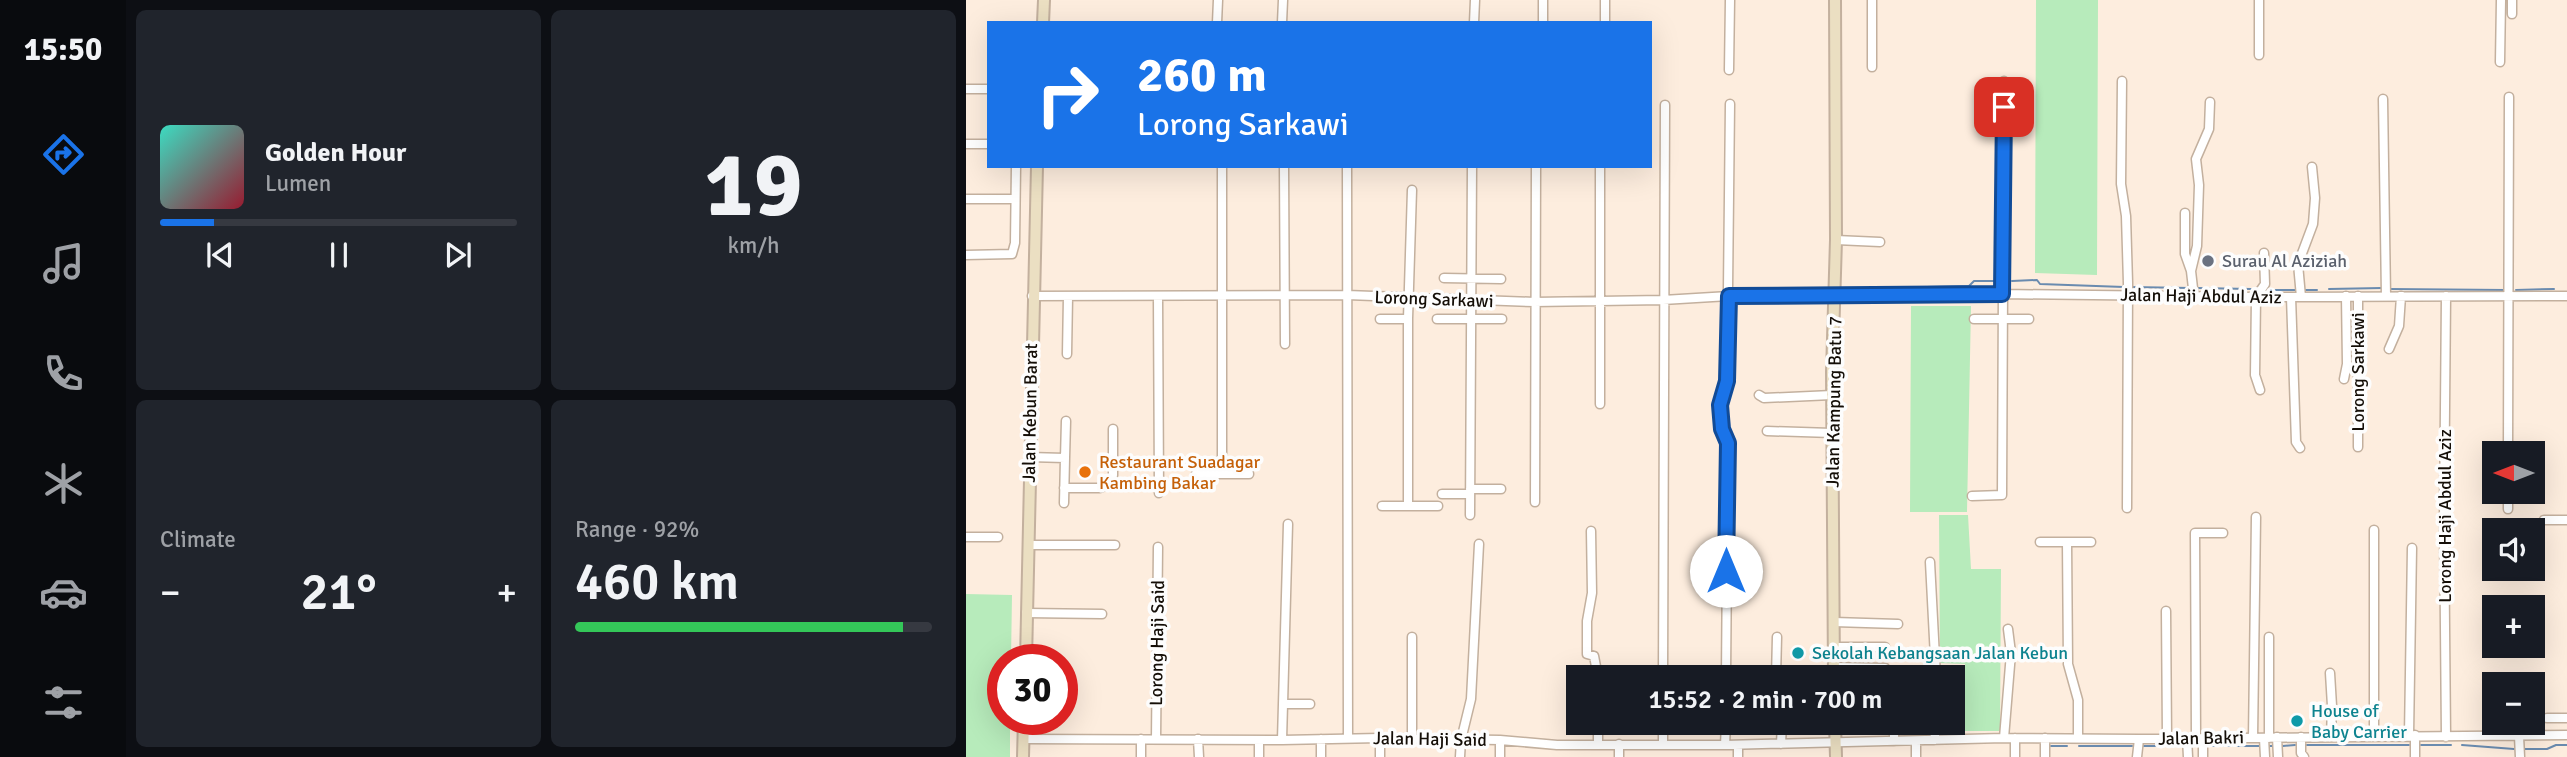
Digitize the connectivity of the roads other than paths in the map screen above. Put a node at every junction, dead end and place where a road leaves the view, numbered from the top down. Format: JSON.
{"nodes":[{"id":1,"x":1044,"y":0,"type":"edge"},
{"id":2,"x":1217,"y":0,"type":"edge"},
{"id":3,"x":1283,"y":0,"type":"edge"},
{"id":4,"x":1475,"y":0,"type":"edge"},
{"id":5,"x":1543,"y":0,"type":"edge"},
{"id":6,"x":1605,"y":0,"type":"edge"},
{"id":7,"x":1730,"y":0,"type":"edge"},
{"id":8,"x":1835,"y":0,"type":"edge"},
{"id":9,"x":1872,"y":0,"type":"edge"},
{"id":10,"x":2259,"y":0,"type":"edge"},
{"id":11,"x":2501,"y":0,"type":"edge"},
{"id":12,"x":2512,"y":0,"type":"edge"},
{"id":13,"x":2512,"y":14,"type":"dead end"},
{"id":14,"x":1043,"y":21,"type":"edge"},
{"id":15,"x":1217,"y":21,"type":"edge"},
{"id":16,"x":1282,"y":21,"type":"edge"},
{"id":17,"x":1474,"y":21,"type":"edge"},
{"id":18,"x":1543,"y":21,"type":"edge"},
{"id":19,"x":1605,"y":21,"type":"edge"},
{"id":20,"x":2259,"y":54,"type":"dead end"},
{"id":21,"x":2500,"y":62,"type":"dead end"},
{"id":22,"x":1872,"y":67,"type":"dead end"},
{"id":23,"x":1729,"y":70,"type":"dead end"},
{"id":24,"x":2004,"y":80,"type":"dead end"},
{"id":25,"x":2122,"y":81,"type":"dead end"},
{"id":26,"x":966,"y":89,"type":"edge"},
{"id":27,"x":987,"y":89,"type":"edge"},
{"id":28,"x":2509,"y":97,"type":"dead end"},
{"id":29,"x":2383,"y":99,"type":"dead end"},
{"id":30,"x":2210,"y":102,"type":"dead end"},
{"id":31,"x":1665,"y":104,"type":"dead end"},
{"id":32,"x":1730,"y":104,"type":"dead end"},
{"id":33,"x":966,"y":144,"type":"edge"},
{"id":34,"x":987,"y":144,"type":"edge"},
{"id":35,"x":2312,"y":167,"type":"dead end"},
{"id":36,"x":1016,"y":168,"type":"edge"},
{"id":37,"x":1037,"y":168,"type":"edge"},
{"id":38,"x":1222,"y":168,"type":"edge"},
{"id":39,"x":1284,"y":168,"type":"edge"},
{"id":40,"x":1347,"y":168,"type":"edge"},
{"id":41,"x":1472,"y":168,"type":"edge"},
{"id":42,"x":1536,"y":168,"type":"edge"},
{"id":43,"x":1600,"y":168,"type":"edge"},
{"id":44,"x":1412,"y":190,"type":"dead end"},
{"id":45,"x":966,"y":199,"type":"edge"},
{"id":46,"x":1015,"y":199,"type":"junction"},
{"id":47,"x":2185,"y":213,"type":"dead end"},
{"id":48,"x":1836,"y":240,"type":"junction"},
{"id":49,"x":1880,"y":242,"type":"dead end"},
{"id":50,"x":2264,"y":253,"type":"dead end"},
{"id":51,"x":966,"y":255,"type":"edge"},
{"id":52,"x":2191,"y":271,"type":"junction"},
{"id":53,"x":1444,"y":278,"type":"dead end"},
{"id":54,"x":1471,"y":279,"type":"junction"},
{"id":55,"x":1501,"y":279,"type":"dead end"},
{"id":56,"x":2127,"y":290,"type":"junction"},
{"id":57,"x":2301,"y":292,"type":"junction"},
{"id":58,"x":2002,"y":294,"type":"junction"},
{"id":59,"x":1285,"y":295,"type":"junction"},
{"id":60,"x":1347,"y":295,"type":"junction"},
{"id":61,"x":2194,"y":295,"type":"junction"},
{"id":62,"x":2386,"y":295,"type":"junction"},
{"id":63,"x":1032,"y":296,"type":"junction"},
{"id":64,"x":1222,"y":296,"type":"junction"},
{"id":65,"x":1729,"y":296,"type":"junction"},
{"id":66,"x":1835,"y":296,"type":"junction"},
{"id":67,"x":2346,"y":296,"type":"junction"},
{"id":68,"x":2358,"y":296,"type":"junction"},
{"id":69,"x":2401,"y":296,"type":"junction"},
{"id":70,"x":2446,"y":296,"type":"junction"},
{"id":71,"x":2510,"y":296,"type":"junction"},
{"id":72,"x":2567,"y":296,"type":"edge"},
{"id":73,"x":1068,"y":297,"type":"junction"},
{"id":74,"x":1158,"y":297,"type":"junction"},
{"id":75,"x":2256,"y":297,"type":"junction"},
{"id":76,"x":2291,"y":297,"type":"junction"},
{"id":77,"x":1409,"y":299,"type":"junction"},
{"id":78,"x":1472,"y":300,"type":"junction"},
{"id":79,"x":1663,"y":300,"type":"junction"},
{"id":80,"x":1598,"y":301,"type":"junction"},
{"id":81,"x":1534,"y":302,"type":"junction"},
{"id":82,"x":1380,"y":318,"type":"dead end"},
{"id":83,"x":1408,"y":319,"type":"junction"},
{"id":84,"x":1437,"y":319,"type":"dead end"},
{"id":85,"x":1502,"y":319,"type":"dead end"},
{"id":86,"x":1975,"y":319,"type":"dead end"},
{"id":87,"x":2002,"y":319,"type":"junction"},
{"id":88,"x":2029,"y":319,"type":"dead end"},
{"id":89,"x":1471,"y":320,"type":"junction"},
{"id":90,"x":1285,"y":344,"type":"dead end"},
{"id":91,"x":2389,"y":349,"type":"dead end"},
{"id":92,"x":1067,"y":354,"type":"dead end"},
{"id":93,"x":2344,"y":379,"type":"dead end"},
{"id":94,"x":2260,"y":390,"type":"dead end"},
{"id":95,"x":1759,"y":395,"type":"dead end"},
{"id":96,"x":1832,"y":395,"type":"junction"},
{"id":97,"x":1600,"y":404,"type":"dead end"},
{"id":98,"x":1066,"y":421,"type":"dead end"},
{"id":99,"x":1113,"y":429,"type":"dead end"},
{"id":100,"x":1767,"y":431,"type":"dead end"},
{"id":101,"x":1832,"y":433,"type":"junction"},
{"id":102,"x":2508,"y":441,"type":"edge"},
{"id":103,"x":2358,"y":447,"type":"dead end"},
{"id":104,"x":2300,"y":448,"type":"dead end"},
{"id":105,"x":1029,"y":457,"type":"junction"},
{"id":106,"x":1065,"y":458,"type":"junction"},
{"id":107,"x":1196,"y":474,"type":"dead end"},
{"id":108,"x":1222,"y":474,"type":"junction"},
{"id":109,"x":1249,"y":474,"type":"dead end"},
{"id":110,"x":1065,"y":488,"type":"junction"},
{"id":111,"x":1501,"y":489,"type":"dead end"},
{"id":112,"x":1470,"y":491,"type":"junction"},
{"id":113,"x":1159,"y":493,"type":"dead end"},
{"id":114,"x":1442,"y":494,"type":"dead end"},
{"id":115,"x":1972,"y":496,"type":"dead end"},
{"id":116,"x":1064,"y":502,"type":"dead end"},
{"id":117,"x":1535,"y":502,"type":"dead end"},
{"id":118,"x":2508,"y":504,"type":"edge"},
{"id":119,"x":1382,"y":506,"type":"dead end"},
{"id":120,"x":1408,"y":506,"type":"junction"},
{"id":121,"x":1438,"y":506,"type":"dead end"},
{"id":122,"x":2127,"y":508,"type":"dead end"},
{"id":123,"x":2508,"y":509,"type":"dead end"},
{"id":124,"x":1470,"y":514,"type":"dead end"},
{"id":125,"x":2256,"y":517,"type":"dead end"},
{"id":126,"x":2545,"y":520,"type":"edge"},
{"id":127,"x":2567,"y":520,"type":"edge"},
{"id":128,"x":1288,"y":524,"type":"dead end"},
{"id":129,"x":1591,"y":530,"type":"dead end"},
{"id":130,"x":2374,"y":530,"type":"dead end"},
{"id":131,"x":2223,"y":533,"type":"dead end"},
{"id":132,"x":966,"y":537,"type":"edge"},
{"id":133,"x":998,"y":537,"type":"dead end"},
{"id":134,"x":2040,"y":542,"type":"dead end"},
{"id":135,"x":2067,"y":542,"type":"junction"},
{"id":136,"x":2091,"y":542,"type":"dead end"},
{"id":137,"x":1028,"y":544,"type":"junction"},
{"id":138,"x":1479,"y":544,"type":"dead end"},
{"id":139,"x":1115,"y":545,"type":"dead end"},
{"id":140,"x":1158,"y":547,"type":"dead end"},
{"id":141,"x":2412,"y":548,"type":"dead end"},
{"id":142,"x":1930,"y":562,"type":"dead end"},
{"id":143,"x":2166,"y":611,"type":"dead end"},
{"id":144,"x":1026,"y":613,"type":"junction"},
{"id":145,"x":1102,"y":614,"type":"dead end"},
{"id":146,"x":1834,"y":622,"type":"junction"},
{"id":147,"x":1898,"y":624,"type":"dead end"},
{"id":148,"x":2008,"y":629,"type":"dead end"},
{"id":149,"x":1412,"y":637,"type":"dead end"},
{"id":150,"x":1777,"y":637,"type":"dead end"},
{"id":151,"x":2269,"y":637,"type":"dead end"},
{"id":152,"x":1026,"y":644,"type":"edge"},
{"id":153,"x":1834,"y":647,"type":"junction"},
{"id":154,"x":1885,"y":647,"type":"dead end"},
{"id":155,"x":1596,"y":665,"type":"edge"},
{"id":156,"x":1663,"y":665,"type":"edge"},
{"id":157,"x":1726,"y":665,"type":"edge"},
{"id":158,"x":1776,"y":665,"type":"edge"},
{"id":159,"x":1834,"y":665,"type":"edge"},
{"id":160,"x":1935,"y":665,"type":"edge"},
{"id":161,"x":2330,"y":673,"type":"dead end"},
{"id":162,"x":1283,"y":704,"type":"junction"},
{"id":163,"x":1310,"y":704,"type":"dead end"},
{"id":164,"x":2547,"y":718,"type":"dead end"},
{"id":165,"x":2567,"y":718,"type":"edge"},
{"id":166,"x":1023,"y":735,"type":"edge"},
{"id":167,"x":1598,"y":735,"type":"edge"},
{"id":168,"x":1664,"y":735,"type":"edge"},
{"id":169,"x":1726,"y":735,"type":"edge"},
{"id":170,"x":1781,"y":735,"type":"edge"},
{"id":171,"x":1835,"y":735,"type":"edge"},
{"id":172,"x":1894,"y":735,"type":"edge"},
{"id":173,"x":1935,"y":735,"type":"edge"},
{"id":174,"x":2412,"y":735,"type":"junction"},
{"id":175,"x":2567,"y":735,"type":"edge"},
{"id":176,"x":2374,"y":736,"type":"junction"},
{"id":177,"x":2519,"y":736,"type":"junction"},
{"id":178,"x":2301,"y":737,"type":"junction"},
{"id":179,"x":2331,"y":737,"type":"junction"},
{"id":180,"x":2446,"y":737,"type":"junction"},
{"id":181,"x":1348,"y":738,"type":"junction"},
{"id":182,"x":1380,"y":738,"type":"junction"},
{"id":183,"x":2004,"y":738,"type":"junction"},
{"id":184,"x":2015,"y":738,"type":"junction"},
{"id":185,"x":2045,"y":738,"type":"junction"},
{"id":186,"x":2078,"y":738,"type":"junction"},
{"id":187,"x":2167,"y":738,"type":"junction"},
{"id":188,"x":2195,"y":738,"type":"junction"},
{"id":189,"x":2252,"y":738,"type":"junction"},
{"id":190,"x":2270,"y":738,"type":"junction"},
{"id":191,"x":1023,"y":739,"type":"junction"},
{"id":192,"x":1141,"y":739,"type":"junction"},
{"id":193,"x":1156,"y":739,"type":"junction"},
{"id":194,"x":1198,"y":739,"type":"junction"},
{"id":195,"x":1321,"y":739,"type":"junction"},
{"id":196,"x":1412,"y":739,"type":"junction"},
{"id":197,"x":2139,"y":739,"type":"junction"},
{"id":198,"x":1259,"y":740,"type":"junction"},
{"id":199,"x":1282,"y":740,"type":"junction"},
{"id":200,"x":1461,"y":740,"type":"junction"},
{"id":201,"x":1500,"y":740,"type":"junction"},
{"id":202,"x":1934,"y":740,"type":"junction"},
{"id":203,"x":1835,"y":741,"type":"junction"},
{"id":204,"x":1894,"y":741,"type":"junction"},
{"id":205,"x":1916,"y":741,"type":"junction"},
{"id":206,"x":1598,"y":744,"type":"junction"},
{"id":207,"x":1619,"y":744,"type":"junction"},
{"id":208,"x":1781,"y":744,"type":"junction"},
{"id":209,"x":1557,"y":745,"type":"junction"},
{"id":210,"x":1664,"y":745,"type":"junction"},
{"id":211,"x":1684,"y":745,"type":"junction"},
{"id":212,"x":1726,"y":745,"type":"junction"},
{"id":213,"x":1738,"y":745,"type":"junction"},
{"id":214,"x":1023,"y":757,"type":"edge"},
{"id":215,"x":1141,"y":757,"type":"edge"},
{"id":216,"x":1199,"y":757,"type":"edge"},
{"id":217,"x":1259,"y":757,"type":"edge"},
{"id":218,"x":1321,"y":757,"type":"edge"},
{"id":219,"x":1380,"y":757,"type":"edge"},
{"id":220,"x":1460,"y":757,"type":"edge"},
{"id":221,"x":1500,"y":757,"type":"edge"},
{"id":222,"x":1557,"y":757,"type":"edge"},
{"id":223,"x":1619,"y":757,"type":"edge"},
{"id":224,"x":1684,"y":757,"type":"edge"},
{"id":225,"x":1738,"y":757,"type":"edge"},
{"id":226,"x":1836,"y":757,"type":"edge"},
{"id":227,"x":1916,"y":757,"type":"edge"},
{"id":228,"x":2015,"y":757,"type":"edge"},
{"id":229,"x":2045,"y":757,"type":"edge"},
{"id":230,"x":2137,"y":757,"type":"edge"},
{"id":231,"x":2188,"y":757,"type":"edge"},
{"id":232,"x":2203,"y":757,"type":"edge"},
{"id":233,"x":2265,"y":757,"type":"edge"},
{"id":234,"x":2278,"y":757,"type":"edge"},
{"id":235,"x":2304,"y":757,"type":"edge"},
{"id":236,"x":2415,"y":757,"type":"edge"},
{"id":237,"x":2520,"y":757,"type":"edge"}],
"edges":[{"from":1,"to":14,"type":"street"},
{"from":2,"to":15,"type":"street"},
{"from":3,"to":16,"type":"street"},
{"from":4,"to":17,"type":"street"},
{"from":5,"to":18,"type":"street"},
{"from":6,"to":19,"type":"street"},
{"from":7,"to":23,"type":"street"},
{"from":8,"to":48,"type":"street","name":"Jalan Kampung Batu 7"},
{"from":9,"to":22,"type":"street"},
{"from":10,"to":20,"type":"street"},
{"from":11,"to":21,"type":"street"},
{"from":12,"to":13,"type":"street"},
{"from":24,"to":58,"type":"street"},
{"from":25,"to":56,"type":"street"},
{"from":26,"to":27,"type":"street"},
{"from":28,"to":71,"type":"street"},
{"from":29,"to":62,"type":"street"},
{"from":30,"to":52,"type":"street"},
{"from":31,"to":79,"type":"street"},
{"from":32,"to":65,"type":"street"},
{"from":33,"to":34,"type":"street"},
{"from":35,"to":57,"type":"street"},
{"from":36,"to":46,"type":"street"},
{"from":37,"to":63,"type":"street","name":"Jalan Kebun Barat"},
{"from":38,"to":64,"type":"street"},
{"from":39,"to":59,"type":"street"},
{"from":40,"to":60,"type":"street"},
{"from":41,"to":54,"type":"street"},
{"from":42,"to":81,"type":"street"},
{"from":43,"to":80,"type":"street"},
{"from":44,"to":77,"type":"street"},
{"from":45,"to":46,"type":"street"},
{"from":46,"to":51,"type":"street"},
{"from":47,"to":52,"type":"street"},
{"from":48,"to":49,"type":"street"},
{"from":48,"to":66,"type":"street","name":"Jalan Kampung Batu 7"},
{"from":50,"to":75,"type":"street"},
{"from":52,"to":61,"type":"street"},
{"from":53,"to":54,"type":"street"},
{"from":54,"to":55,"type":"street"},
{"from":54,"to":78,"type":"street"},
{"from":56,"to":58,"type":"street","name":"Jalan Haji Abdul Aziz"},
{"from":56,"to":61,"type":"street","name":"Jalan Haji Abdul Aziz"},
{"from":56,"to":122,"type":"street"},
{"from":57,"to":67,"type":"street","name":"Jalan Haji Abdul Aziz"},
{"from":57,"to":76,"type":"street","name":"Jalan Haji Abdul Aziz"},
{"from":58,"to":66,"type":"street","name":"Jalan Haji Abdul Aziz"},
{"from":58,"to":87,"type":"street"},
{"from":59,"to":60,"type":"street","name":"Lorong Sarkawi"},
{"from":59,"to":64,"type":"street","name":"Lorong Sarkawi"},
{"from":59,"to":90,"type":"street"},
{"from":60,"to":77,"type":"street","name":"Lorong Sarkawi"},
{"from":60,"to":181,"type":"street"},
{"from":61,"to":75,"type":"street","name":"Jalan Haji Abdul Aziz"},
{"from":62,"to":68,"type":"street","name":"Jalan Haji Abdul Aziz"},
{"from":62,"to":69,"type":"street","name":"Jalan Haji Abdul Aziz"},
{"from":63,"to":73,"type":"street","name":"Lorong Sarkawi"},
{"from":63,"to":105,"type":"street","name":"Jalan Kebun Barat"},
{"from":64,"to":74,"type":"street","name":"Lorong Sarkawi"},
{"from":64,"to":108,"type":"street"},
{"from":65,"to":66,"type":"street","name":"Lorong Sarkawi"},
{"from":65,"to":79,"type":"street","name":"Lorong Sarkawi"},
{"from":65,"to":157,"type":"street"},
{"from":66,"to":96,"type":"street","name":"Jalan Kampung Batu 7"},
{"from":67,"to":68,"type":"street","name":"Jalan Haji Abdul Aziz"},
{"from":67,"to":93,"type":"street"},
{"from":68,"to":103,"type":"street","name":"Lorong Sarkawi"},
{"from":69,"to":70,"type":"street","name":"Jalan Haji Abdul Aziz"},
{"from":69,"to":91,"type":"street"},
{"from":70,"to":71,"type":"street","name":"Jalan Haji Abdul Aziz"},
{"from":70,"to":180,"type":"street","name":"Lorong Haji Abdul Aziz"},
{"from":71,"to":72,"type":"street","name":"Jalan Haji Abdul Aziz"},
{"from":71,"to":102,"type":"street"},
{"from":73,"to":74,"type":"street","name":"Lorong Sarkawi"},
{"from":73,"to":92,"type":"street"},
{"from":74,"to":113,"type":"street"},
{"from":75,"to":76,"type":"street","name":"Jalan Haji Abdul Aziz"},
{"from":75,"to":94,"type":"street"},
{"from":76,"to":104,"type":"street"},
{"from":77,"to":78,"type":"street","name":"Lorong Sarkawi"},
{"from":77,"to":83,"type":"street"},
{"from":78,"to":81,"type":"street","name":"Lorong Sarkawi"},
{"from":78,"to":89,"type":"street"},
{"from":79,"to":80,"type":"street","name":"Lorong Sarkawi"},
{"from":79,"to":156,"type":"street"},
{"from":80,"to":81,"type":"street","name":"Lorong Sarkawi"},
{"from":80,"to":97,"type":"street"},
{"from":81,"to":117,"type":"street"},
{"from":82,"to":83,"type":"street"},
{"from":83,"to":120,"type":"street"},
{"from":84,"to":89,"type":"street"},
{"from":85,"to":89,"type":"street"},
{"from":86,"to":87,"type":"street"},
{"from":87,"to":88,"type":"street"},
{"from":87,"to":115,"type":"street"},
{"from":89,"to":112,"type":"street"},
{"from":95,"to":96,"type":"street"},
{"from":96,"to":101,"type":"street","name":"Jalan Kampung Batu 7"},
{"from":98,"to":106,"type":"street"},
{"from":99,"to":110,"type":"street"},
{"from":100,"to":101,"type":"street"},
{"from":101,"to":146,"type":"street","name":"Jalan Kampung Batu 7"},
{"from":105,"to":106,"type":"street"},
{"from":105,"to":137,"type":"street","name":"Jalan Kebun Barat"},
{"from":106,"to":110,"type":"street"},
{"from":107,"to":108,"type":"street"},
{"from":108,"to":109,"type":"street"},
{"from":110,"to":116,"type":"street"},
{"from":111,"to":112,"type":"street"},
{"from":112,"to":114,"type":"street"},
{"from":112,"to":124,"type":"street"},
{"from":118,"to":123,"type":"street"},
{"from":119,"to":120,"type":"street"},
{"from":120,"to":121,"type":"street"},
{"from":125,"to":189,"type":"street"},
{"from":126,"to":127,"type":"street"},
{"from":128,"to":162,"type":"street"},
{"from":129,"to":155,"type":"street"},
{"from":130,"to":176,"type":"street"},
{"from":131,"to":188,"type":"street"},
{"from":132,"to":133,"type":"street"},
{"from":134,"to":135,"type":"street"},
{"from":135,"to":136,"type":"street"},
{"from":135,"to":186,"type":"street"},
{"from":137,"to":139,"type":"street"},
{"from":137,"to":144,"type":"street","name":"Jalan Kebun Barat"},
{"from":138,"to":200,"type":"street"},
{"from":140,"to":193,"type":"street","name":"Lorong Haji Said"},
{"from":141,"to":174,"type":"street"},
{"from":142,"to":160,"type":"street"},
{"from":143,"to":187,"type":"street"},
{"from":144,"to":145,"type":"street"},
{"from":144,"to":152,"type":"street","name":"Jalan Kebun Barat"},
{"from":146,"to":147,"type":"street"},
{"from":146,"to":153,"type":"street","name":"Jalan Kampung Batu 7"},
{"from":148,"to":183,"type":"street"},
{"from":149,"to":196,"type":"street"},
{"from":150,"to":158,"type":"street"},
{"from":151,"to":190,"type":"street"},
{"from":153,"to":154,"type":"street"},
{"from":153,"to":159,"type":"street","name":"Jalan Kampung Batu 7"},
{"from":161,"to":179,"type":"street"},
{"from":162,"to":163,"type":"street"},
{"from":162,"to":199,"type":"street"},
{"from":164,"to":165,"type":"street"},
{"from":166,"to":191,"type":"street"},
{"from":167,"to":206,"type":"street"},
{"from":168,"to":210,"type":"street"},
{"from":169,"to":212,"type":"street"},
{"from":170,"to":208,"type":"street"},
{"from":171,"to":203,"type":"street"},
{"from":172,"to":204,"type":"street"},
{"from":173,"to":202,"type":"street"},
{"from":174,"to":176,"type":"street","name":"Jalan Bakri"},
{"from":174,"to":180,"type":"street","name":"Jalan Bakri"},
{"from":174,"to":236,"type":"street"},
{"from":175,"to":177,"type":"street","name":"Jalan Bakri"},
{"from":176,"to":179,"type":"street","name":"Jalan Bakri"},
{"from":177,"to":180,"type":"street","name":"Jalan Bakri"},
{"from":177,"to":237,"type":"street"},
{"from":178,"to":179,"type":"street","name":"Jalan Bakri"},
{"from":178,"to":190,"type":"street","name":"Jalan Bakri"},
{"from":178,"to":235,"type":"street"},
{"from":181,"to":182,"type":"street","name":"Jalan Haji Said"},
{"from":181,"to":195,"type":"street","name":"Jalan Haji Said"},
{"from":182,"to":196,"type":"street","name":"Jalan Haji Said"},
{"from":182,"to":219,"type":"street"},
{"from":183,"to":184,"type":"street","name":"Jalan Bakri"},
{"from":183,"to":202,"type":"street","name":"Jalan Bakri"},
{"from":184,"to":185,"type":"street","name":"Jalan Bakri"},
{"from":184,"to":228,"type":"street"},
{"from":185,"to":186,"type":"street","name":"Jalan Bakri"},
{"from":185,"to":229,"type":"street"},
{"from":186,"to":197,"type":"street","name":"Jalan Bakri"},
{"from":187,"to":188,"type":"street","name":"Jalan Bakri"},
{"from":187,"to":197,"type":"street","name":"Jalan Bakri"},
{"from":188,"to":189,"type":"street","name":"Jalan Bakri"},
{"from":188,"to":231,"type":"street"},
{"from":188,"to":232,"type":"street"},
{"from":189,"to":190,"type":"street","name":"Jalan Bakri"},
{"from":190,"to":233,"type":"street"},
{"from":190,"to":234,"type":"street"},
{"from":191,"to":192,"type":"street","name":"Jalan Haji Said"},
{"from":191,"to":214,"type":"street"},
{"from":192,"to":193,"type":"street","name":"Jalan Haji Said"},
{"from":192,"to":215,"type":"street"},
{"from":193,"to":194,"type":"street","name":"Jalan Haji Said"},
{"from":194,"to":198,"type":"street","name":"Jalan Haji Said"},
{"from":194,"to":216,"type":"street"},
{"from":195,"to":199,"type":"street","name":"Jalan Haji Said"},
{"from":195,"to":218,"type":"street"},
{"from":196,"to":200,"type":"street","name":"Jalan Haji Said"},
{"from":197,"to":230,"type":"street"},
{"from":198,"to":199,"type":"street","name":"Jalan Haji Said"},
{"from":198,"to":217,"type":"street"},
{"from":200,"to":201,"type":"street","name":"Jalan Haji Said"},
{"from":200,"to":220,"type":"street"},
{"from":201,"to":209,"type":"street","name":"Jalan Haji Said"},
{"from":201,"to":221,"type":"street"},
{"from":202,"to":205,"type":"street","name":"Jalan Bakri"},
{"from":203,"to":204,"type":"street","name":"Jalan Bakri"},
{"from":203,"to":208,"type":"street","name":"Jalan Haji Said"},
{"from":203,"to":226,"type":"street"},
{"from":204,"to":205,"type":"street","name":"Jalan Bakri"},
{"from":205,"to":227,"type":"street"},
{"from":206,"to":207,"type":"street","name":"Jalan Haji Said"},
{"from":206,"to":209,"type":"street","name":"Jalan Haji Said"},
{"from":207,"to":210,"type":"street","name":"Jalan Haji Said"},
{"from":207,"to":223,"type":"street"},
{"from":208,"to":213,"type":"street","name":"Jalan Haji Said"},
{"from":209,"to":222,"type":"street"},
{"from":210,"to":211,"type":"street","name":"Jalan Haji Said"},
{"from":211,"to":212,"type":"street","name":"Jalan Haji Said"},
{"from":211,"to":224,"type":"street"},
{"from":212,"to":213,"type":"street","name":"Jalan Haji Said"},
{"from":213,"to":225,"type":"street"}]}
